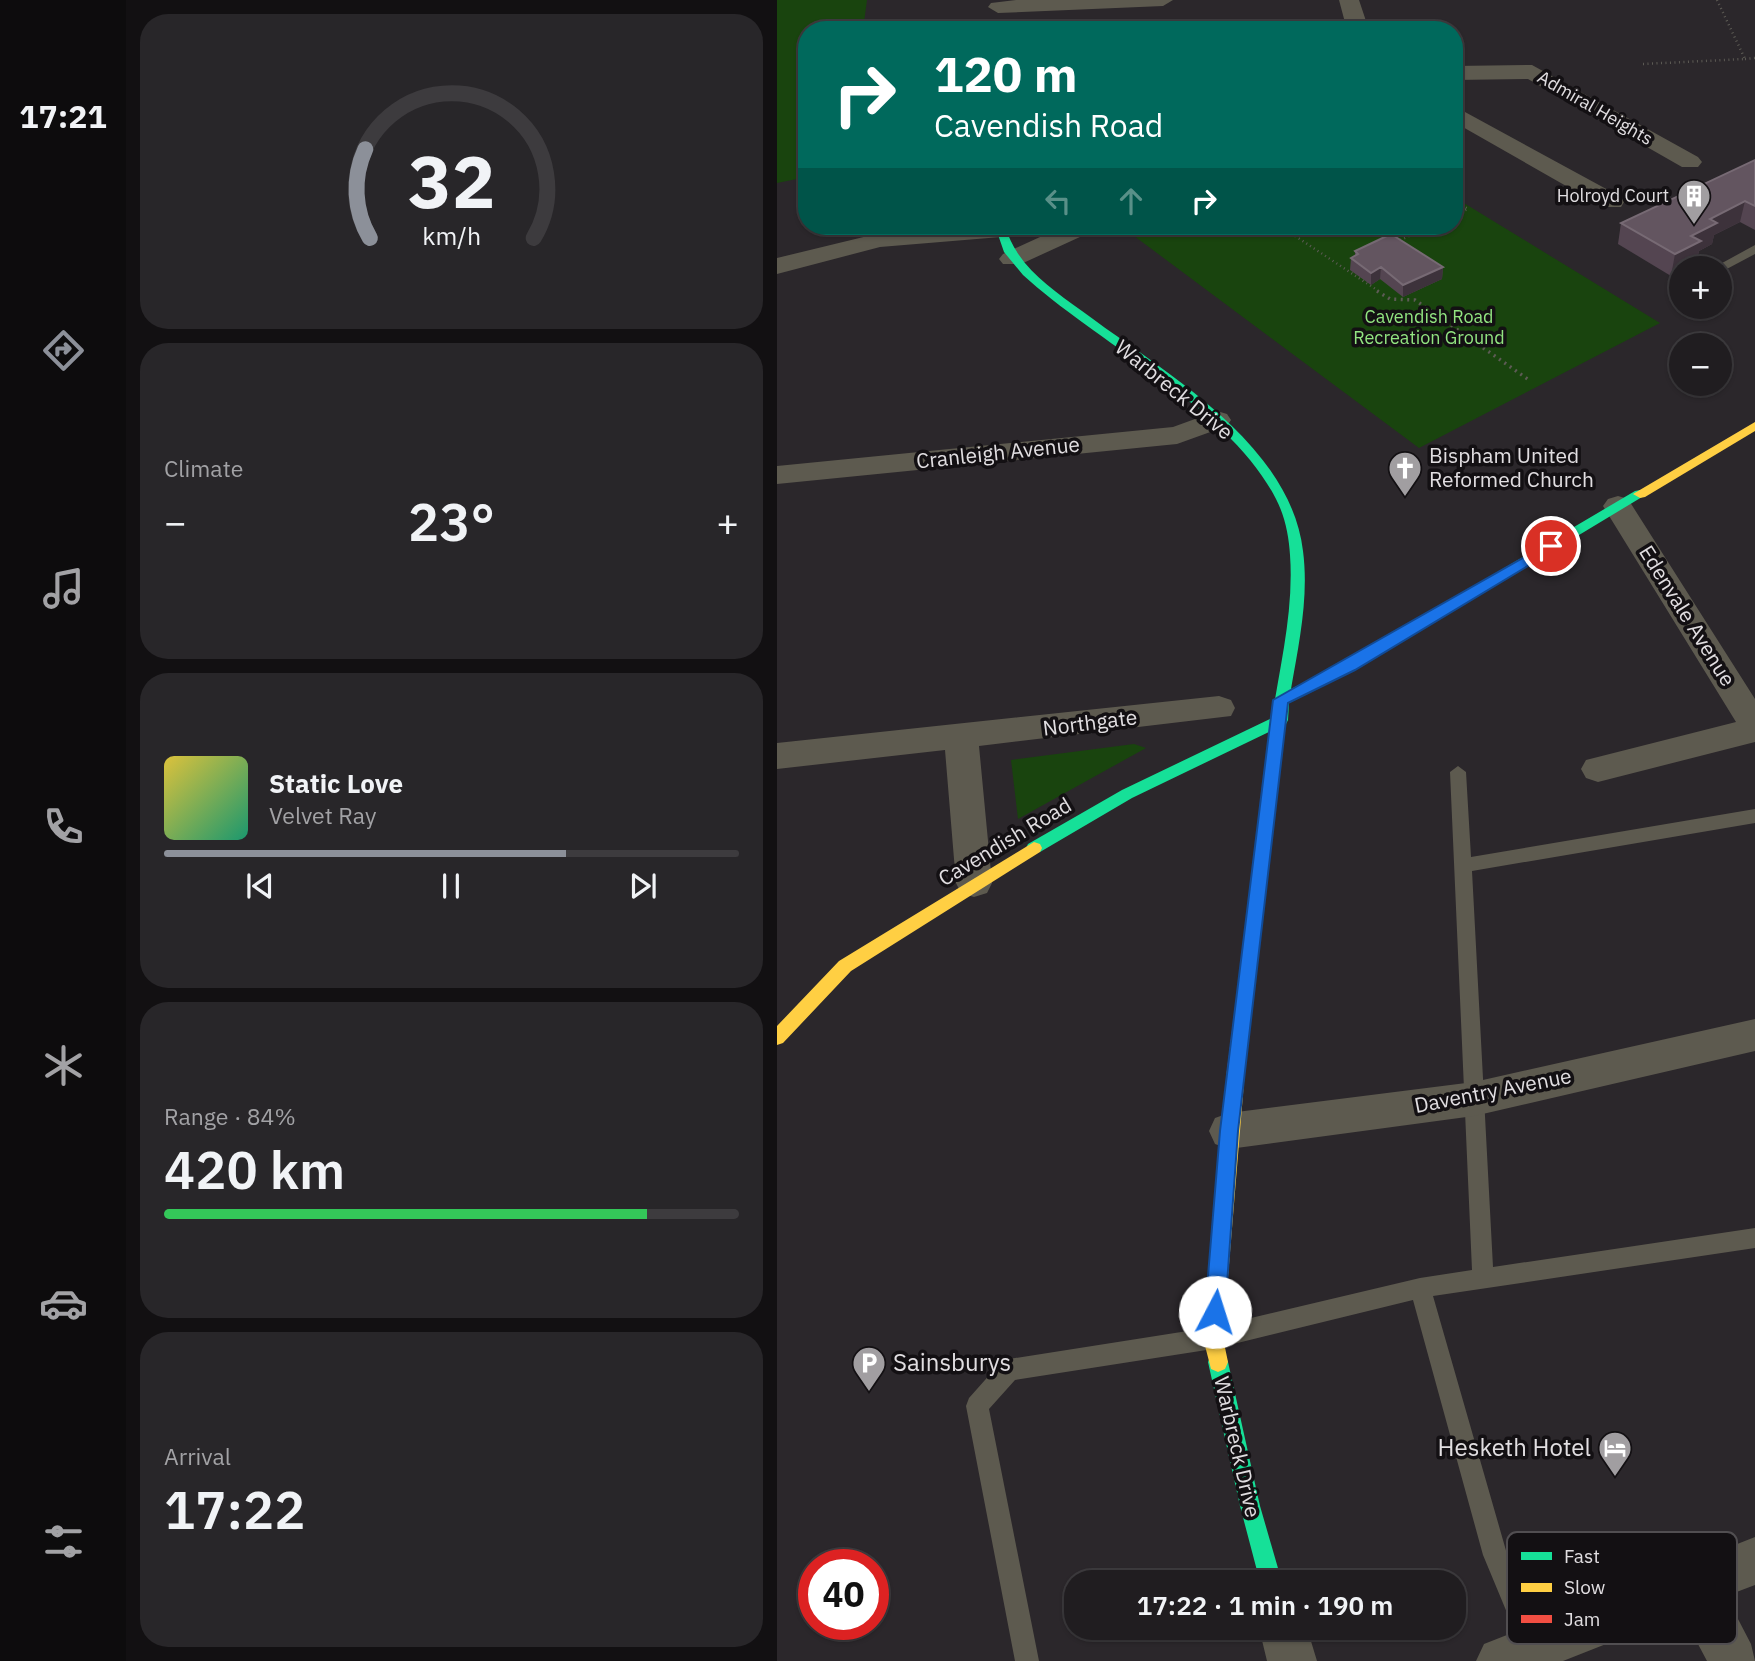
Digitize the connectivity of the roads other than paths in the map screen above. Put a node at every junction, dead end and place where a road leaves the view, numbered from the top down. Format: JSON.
{"nodes":[{"id":1,"x":1163,"y":0,"type":"edge"},
{"id":2,"x":1349,"y":0,"type":"edge"},
{"id":3,"x":997,"y":4,"type":"edge"},
{"id":4,"x":1355,"y":21,"type":"edge"},
{"id":5,"x":1463,"y":73,"type":"edge"},
{"id":6,"x":1463,"y":118,"type":"edge"},
{"id":7,"x":1690,"y":162,"type":"dead end"},
{"id":8,"x":1612,"y":202,"type":"dead end"},
{"id":9,"x":930,"y":235,"type":"edge"},
{"id":10,"x":1001,"y":235,"type":"edge"},
{"id":11,"x":1064,"y":235,"type":"edge"},
{"id":12,"x":1755,"y":249,"type":"edge"},
{"id":13,"x":1012,"y":259,"type":"junction"},
{"id":14,"x":1732,"y":261,"type":"edge"},
{"id":15,"x":777,"y":266,"type":"edge"},
{"id":16,"x":1217,"y":420,"type":"junction"},
{"id":17,"x":1755,"y":426,"type":"edge"},
{"id":18,"x":777,"y":475,"type":"edge"},
{"id":19,"x":1619,"y":506,"type":"junction"},
{"id":20,"x":1281,"y":700,"type":"junction"},
{"id":21,"x":1219,"y":709,"type":"dead end"},
{"id":22,"x":1281,"y":720,"type":"junction"},
{"id":23,"x":1755,"y":728,"type":"edge"},
{"id":24,"x":961,"y":738,"type":"junction"},
{"id":25,"x":777,"y":756,"type":"edge"},
{"id":26,"x":1598,"y":769,"type":"dead end"},
{"id":27,"x":1458,"y":772,"type":"dead end"},
{"id":28,"x":1755,"y":816,"type":"edge"},
{"id":29,"x":1462,"y":866,"type":"junction"},
{"id":30,"x":974,"y":883,"type":"junction"},
{"id":31,"x":1755,"y":1035,"type":"edge"},
{"id":32,"x":777,"y":1038,"type":"edge"},
{"id":33,"x":1474,"y":1099,"type":"junction"},
{"id":34,"x":1229,"y":1131,"type":"junction"},
{"id":35,"x":1755,"y":1238,"type":"edge"},
{"id":36,"x":1483,"y":1278,"type":"junction"},
{"id":37,"x":1420,"y":1288,"type":"junction"},
{"id":38,"x":1213,"y":1338,"type":"junction"},
{"id":39,"x":1755,"y":1561,"type":"edge"},
{"id":40,"x":1737,"y":1569,"type":"edge"},
{"id":41,"x":1268,"y":1570,"type":"edge"},
{"id":42,"x":1507,"y":1609,"type":"edge"},
{"id":43,"x":1286,"y":1640,"type":"edge"},
{"id":44,"x":1543,"y":1644,"type":"edge"},
{"id":45,"x":1725,"y":1644,"type":"edge"},
{"id":46,"x":1517,"y":1654,"type":"edge"},
{"id":47,"x":1027,"y":1661,"type":"edge"},
{"id":48,"x":1292,"y":1661,"type":"edge"},
{"id":49,"x":1734,"y":1661,"type":"edge"}],
"edges":[{"from":1,"to":3,"type":"street"},
{"from":2,"to":4,"type":"street"},
{"from":5,"to":7,"type":"street","name":"Admiral Heights"},
{"from":6,"to":8,"type":"street"},
{"from":9,"to":15,"type":"street"},
{"from":10,"to":13,"type":"street","name":"Warbreck Drive"},
{"from":11,"to":13,"type":"street"},
{"from":12,"to":14,"type":"lane"},
{"from":13,"to":16,"type":"street","name":"Warbreck Drive"},
{"from":16,"to":18,"type":"street","name":"Cranleigh Avenue"},
{"from":16,"to":20,"type":"street","name":"Warbreck Drive"},
{"from":17,"to":19,"type":"street"},
{"from":19,"to":20,"type":"street"},
{"from":19,"to":23,"type":"street","name":"Edenvale Avenue"},
{"from":20,"to":22,"type":"street","name":"Warbreck Drive"},
{"from":21,"to":24,"type":"street","name":"Northgate"},
{"from":22,"to":30,"type":"street","name":"Cavendish Road"},
{"from":22,"to":34,"type":"street","name":"Warbreck Drive"},
{"from":23,"to":26,"type":"street"},
{"from":24,"to":25,"type":"street","name":"Northgate"},
{"from":24,"to":30,"type":"street"},
{"from":27,"to":29,"type":"lane"},
{"from":28,"to":29,"type":"lane"},
{"from":29,"to":33,"type":"lane"},
{"from":30,"to":32,"type":"street","name":"Cavendish Road"},
{"from":31,"to":33,"type":"street","name":"Daventry Avenue"},
{"from":33,"to":34,"type":"street","name":"Daventry Avenue"},
{"from":33,"to":36,"type":"lane"},
{"from":34,"to":38,"type":"street","name":"Warbreck Drive"},
{"from":35,"to":36,"type":"lane"},
{"from":36,"to":37,"type":"lane"},
{"from":37,"to":38,"type":"lane"},
{"from":37,"to":42,"type":"lane"},
{"from":38,"to":41,"type":"street","name":"Warbreck Drive"},
{"from":38,"to":47,"type":"lane"},
{"from":39,"to":40,"type":"street"},
{"from":43,"to":48,"type":"street"},
{"from":44,"to":46,"type":"street"},
{"from":45,"to":49,"type":"street"}]}
